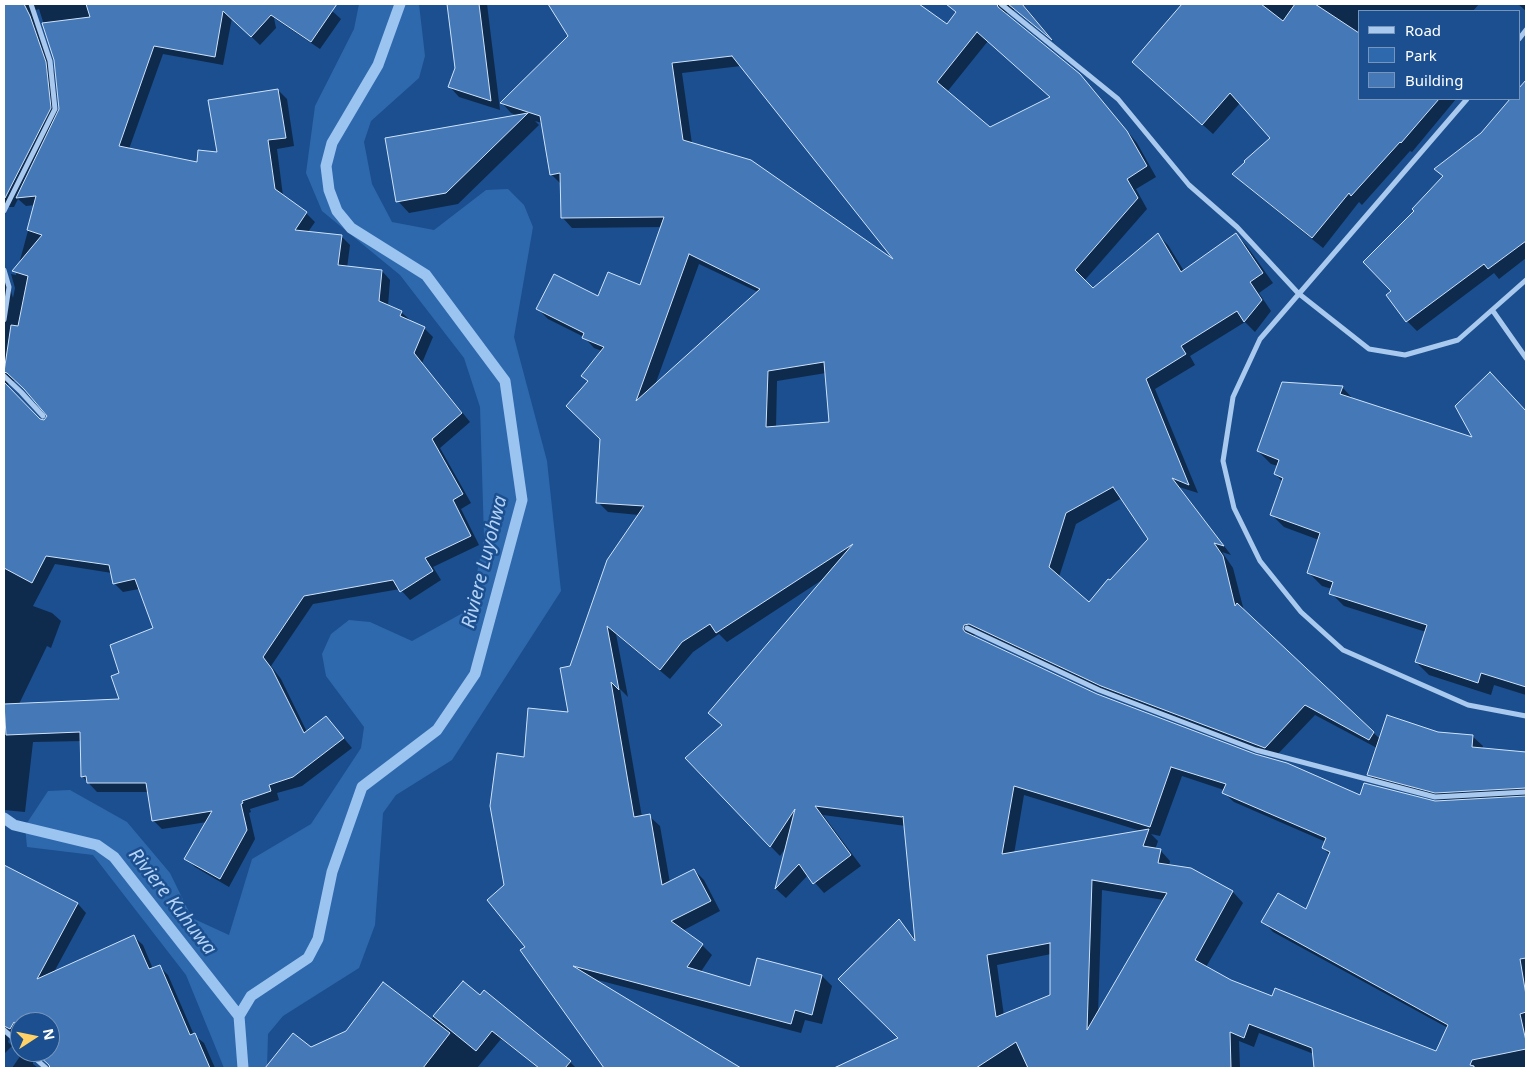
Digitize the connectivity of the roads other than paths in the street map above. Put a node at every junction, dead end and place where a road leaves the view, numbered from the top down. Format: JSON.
{"nodes":[{"id":1,"x":31,"y":4,"type":"edge"},
{"id":2,"x":1002,"y":4,"type":"edge"},
{"id":3,"x":1466,"y":100,"type":"edge"},
{"id":4,"x":4,"y":212,"type":"edge"},
{"id":5,"x":4,"y":270,"type":"edge"},
{"id":6,"x":1526,"y":280,"type":"edge"},
{"id":7,"x":1298,"y":293,"type":"junction"},
{"id":8,"x":1493,"y":311,"type":"junction"},
{"id":9,"x":4,"y":320,"type":"edge"},
{"id":10,"x":1526,"y":358,"type":"edge"},
{"id":11,"x":4,"y":376,"type":"edge"},
{"id":12,"x":43,"y":416,"type":"dead end"},
{"id":13,"x":967,"y":628,"type":"dead end"},
{"id":14,"x":1526,"y":716,"type":"edge"},
{"id":15,"x":1526,"y":792,"type":"edge"}],
"edges":[{"from":1,"to":4,"type":"street"},
{"from":2,"to":7,"type":"street"},
{"from":3,"to":7,"type":"street"},
{"from":5,"to":9,"type":"street"},
{"from":6,"to":8,"type":"street"},
{"from":7,"to":8,"type":"street"},
{"from":7,"to":14,"type":"street"},
{"from":8,"to":10,"type":"street"},
{"from":11,"to":12,"type":"street"},
{"from":13,"to":15,"type":"street"}]}
